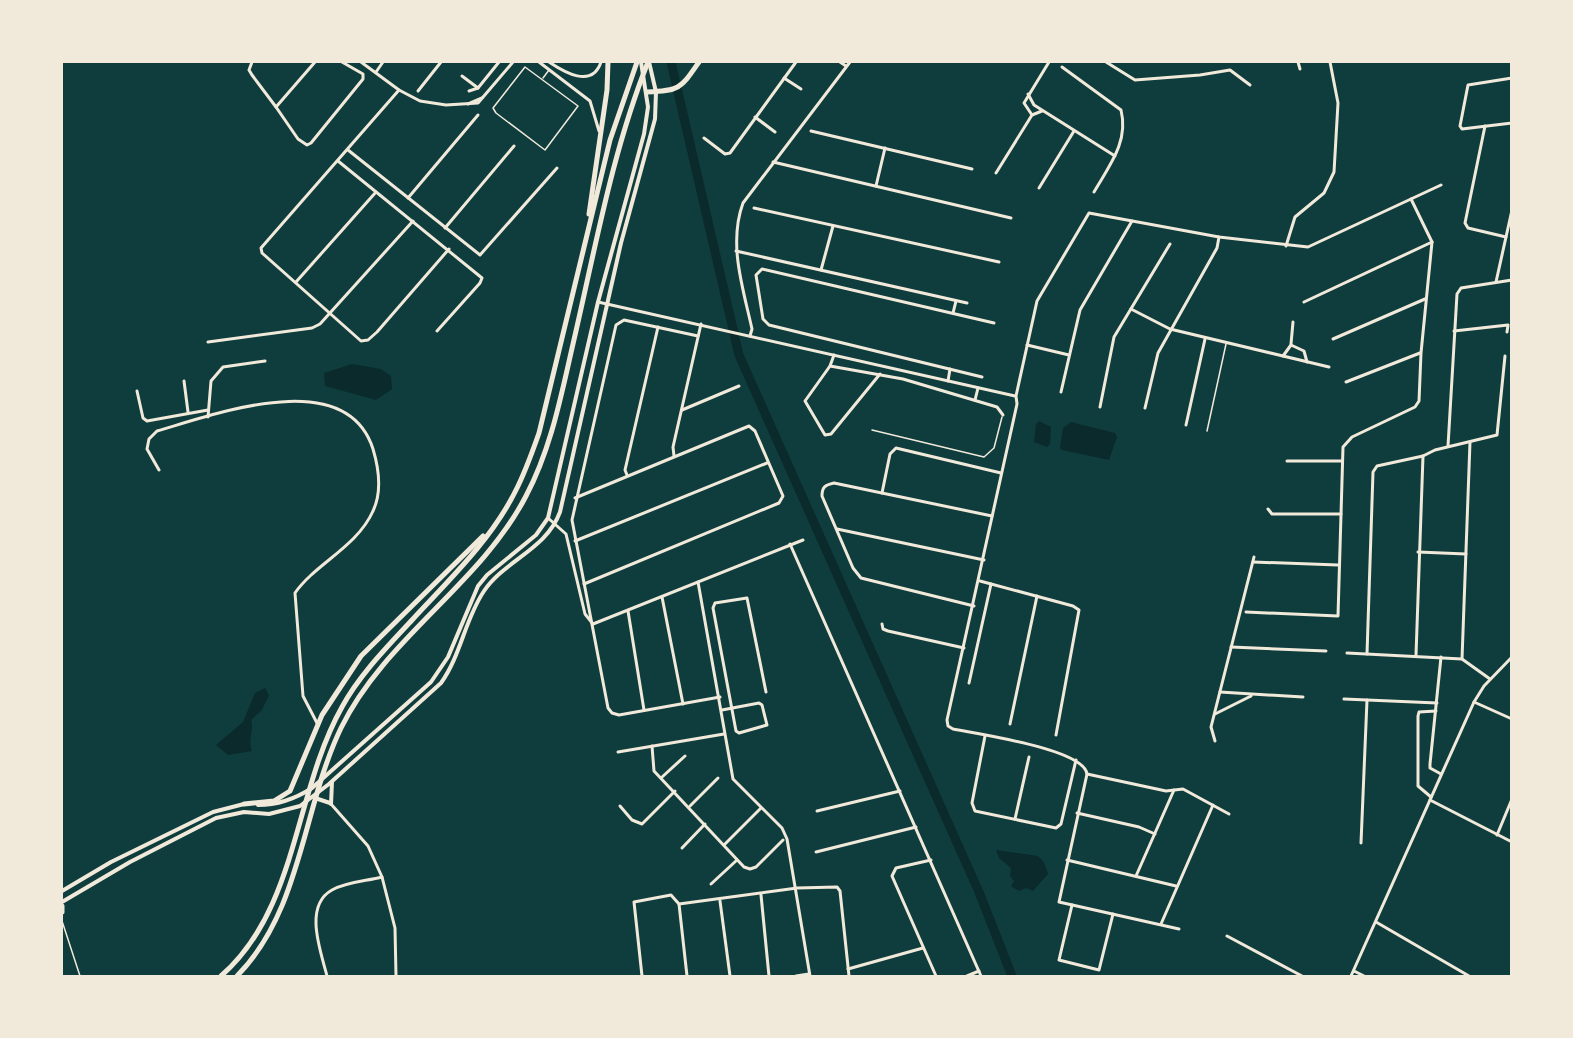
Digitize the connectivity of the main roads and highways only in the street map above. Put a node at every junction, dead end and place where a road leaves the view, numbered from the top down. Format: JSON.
{"nodes":[{"id":1,"x":608,"y":62,"type":"edge"},
{"id":2,"x":639,"y":62,"type":"edge"},
{"id":3,"x":649,"y":62,"type":"edge"},
{"id":4,"x":699,"y":62,"type":"edge"},
{"id":5,"x":647,"y":92,"type":"road end"},
{"id":6,"x":588,"y":232,"type":"junction"},
{"id":7,"x":498,"y":520,"type":"junction"},
{"id":8,"x":244,"y":804,"type":"road end"},
{"id":9,"x":62,"y":904,"type":"edge"},
{"id":10,"x":62,"y":912,"type":"edge"},
{"id":11,"x":221,"y":976,"type":"edge"},
{"id":12,"x":237,"y":976,"type":"edge"}],
"edges":[{"from":1,"to":6,"type":"highway"},
{"from":2,"to":6,"type":"highway"},
{"from":3,"to":12,"type":"highway"},
{"from":4,"to":5,"type":"highway"},
{"from":6,"to":7,"type":"highway"},
{"from":7,"to":8,"type":"highway"},
{"from":7,"to":11,"type":"highway"},
{"from":9,"to":10,"type":"highway"}]}
